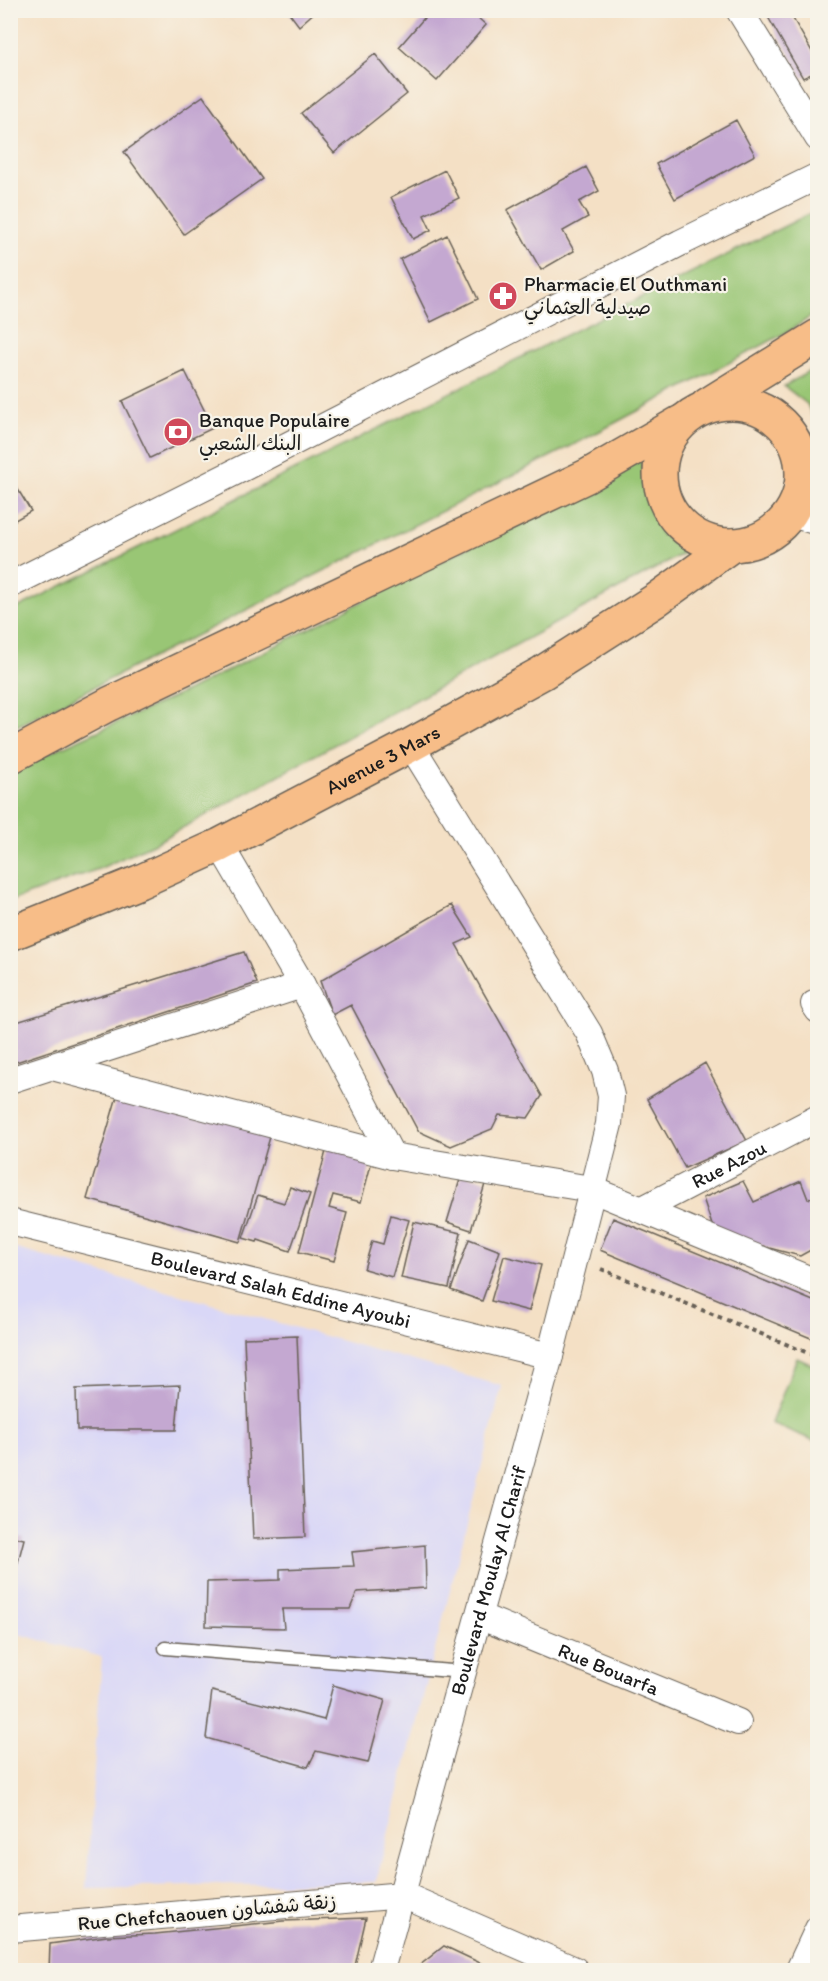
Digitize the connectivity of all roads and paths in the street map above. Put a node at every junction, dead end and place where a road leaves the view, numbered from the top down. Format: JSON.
{"nodes":[{"id":1,"x":739,"y":10,"type":"edge"},
{"id":2,"x":818,"y":138,"type":"edge"},
{"id":3,"x":818,"y":176,"type":"edge"},
{"id":4,"x":818,"y":336,"type":"edge"},
{"id":5,"x":692,"y":415,"type":"junction"},
{"id":6,"x":808,"y":491,"type":"edge"},
{"id":7,"x":732,"y":544,"type":"junction"},
{"id":8,"x":10,"y":585,"type":"edge"},
{"id":9,"x":411,"y":745,"type":"junction"},
{"id":10,"x":10,"y":757,"type":"edge"},
{"id":11,"x":220,"y":844,"type":"junction"},
{"id":12,"x":10,"y":934,"type":"edge"},
{"id":13,"x":302,"y":985,"type":"junction"},
{"id":14,"x":52,"y":1067,"type":"junction"},
{"id":15,"x":10,"y":1080,"type":"edge"},
{"id":16,"x":818,"y":1118,"type":"edge"},
{"id":17,"x":392,"y":1156,"type":"junction"},
{"id":18,"x":591,"y":1189,"type":"junction"},
{"id":19,"x":641,"y":1210,"type":"junction"},
{"id":20,"x":10,"y":1222,"type":"edge"},
{"id":21,"x":574,"y":1258,"type":"junction"},
{"id":22,"x":811,"y":1275,"type":"edge"},
{"id":23,"x":550,"y":1356,"type":"junction"},
{"id":24,"x":818,"y":1357,"type":"edge"},
{"id":25,"x":479,"y":1616,"type":"junction"},
{"id":26,"x":165,"y":1648,"type":"dead end"},
{"id":27,"x":464,"y":1672,"type":"junction"},
{"id":28,"x":738,"y":1722,"type":"dead end"},
{"id":29,"x":403,"y":1895,"type":"junction"},
{"id":30,"x":10,"y":1929,"type":"edge"},
{"id":31,"x":818,"y":1929,"type":"edge"},
{"id":32,"x":381,"y":1971,"type":"edge"},
{"id":33,"x":575,"y":1971,"type":"edge"},
{"id":34,"x":800,"y":1971,"type":"edge"}],
"edges":[{"from":1,"to":2,"type":"street"},
{"from":3,"to":8,"type":"street"},
{"from":4,"to":5,"type":"main road"},
{"from":5,"to":6,"type":"main road"},
{"from":5,"to":7,"type":"main road"},
{"from":5,"to":10,"type":"main road"},
{"from":6,"to":7,"type":"main road"},
{"from":7,"to":9,"type":"main road","name":"Avenue 3 Mars"},
{"from":9,"to":11,"type":"main road","name":"Avenue 3 Mars"},
{"from":9,"to":18,"type":"street","name":"Boulevard Moulay Al Charif"},
{"from":11,"to":12,"type":"main road","name":"Avenue 3 Mars"},
{"from":11,"to":13,"type":"street"},
{"from":13,"to":14,"type":"street"},
{"from":13,"to":17,"type":"street"},
{"from":14,"to":15,"type":"street"},
{"from":14,"to":17,"type":"street"},
{"from":16,"to":19,"type":"street","name":"Rue Azou"},
{"from":17,"to":18,"type":"street"},
{"from":18,"to":19,"type":"street"},
{"from":18,"to":21,"type":"street","name":"Boulevard Moulay Al Charif"},
{"from":19,"to":22,"type":"street"},
{"from":20,"to":23,"type":"street","name":"Boulevard Salah Eddine Ayoubi"},
{"from":21,"to":23,"type":"street","name":"Boulevard Moulay Al Charif"},
{"from":21,"to":24,"type":"path"},
{"from":23,"to":25,"type":"street","name":"Boulevard Moulay Al Charif"},
{"from":25,"to":27,"type":"street","name":"Boulevard Moulay Al Charif"},
{"from":25,"to":28,"type":"street","name":"Rue Bouarfa"},
{"from":26,"to":27,"type":"lane"},
{"from":27,"to":29,"type":"street","name":"Boulevard Moulay Al Charif"},
{"from":29,"to":30,"type":"street","name":"Rue Chefchaouen زنقة شفشاون"},
{"from":29,"to":32,"type":"street","name":"Boulevard Moulay Al Charif"},
{"from":29,"to":33,"type":"street"},
{"from":31,"to":34,"type":"street"}]}
